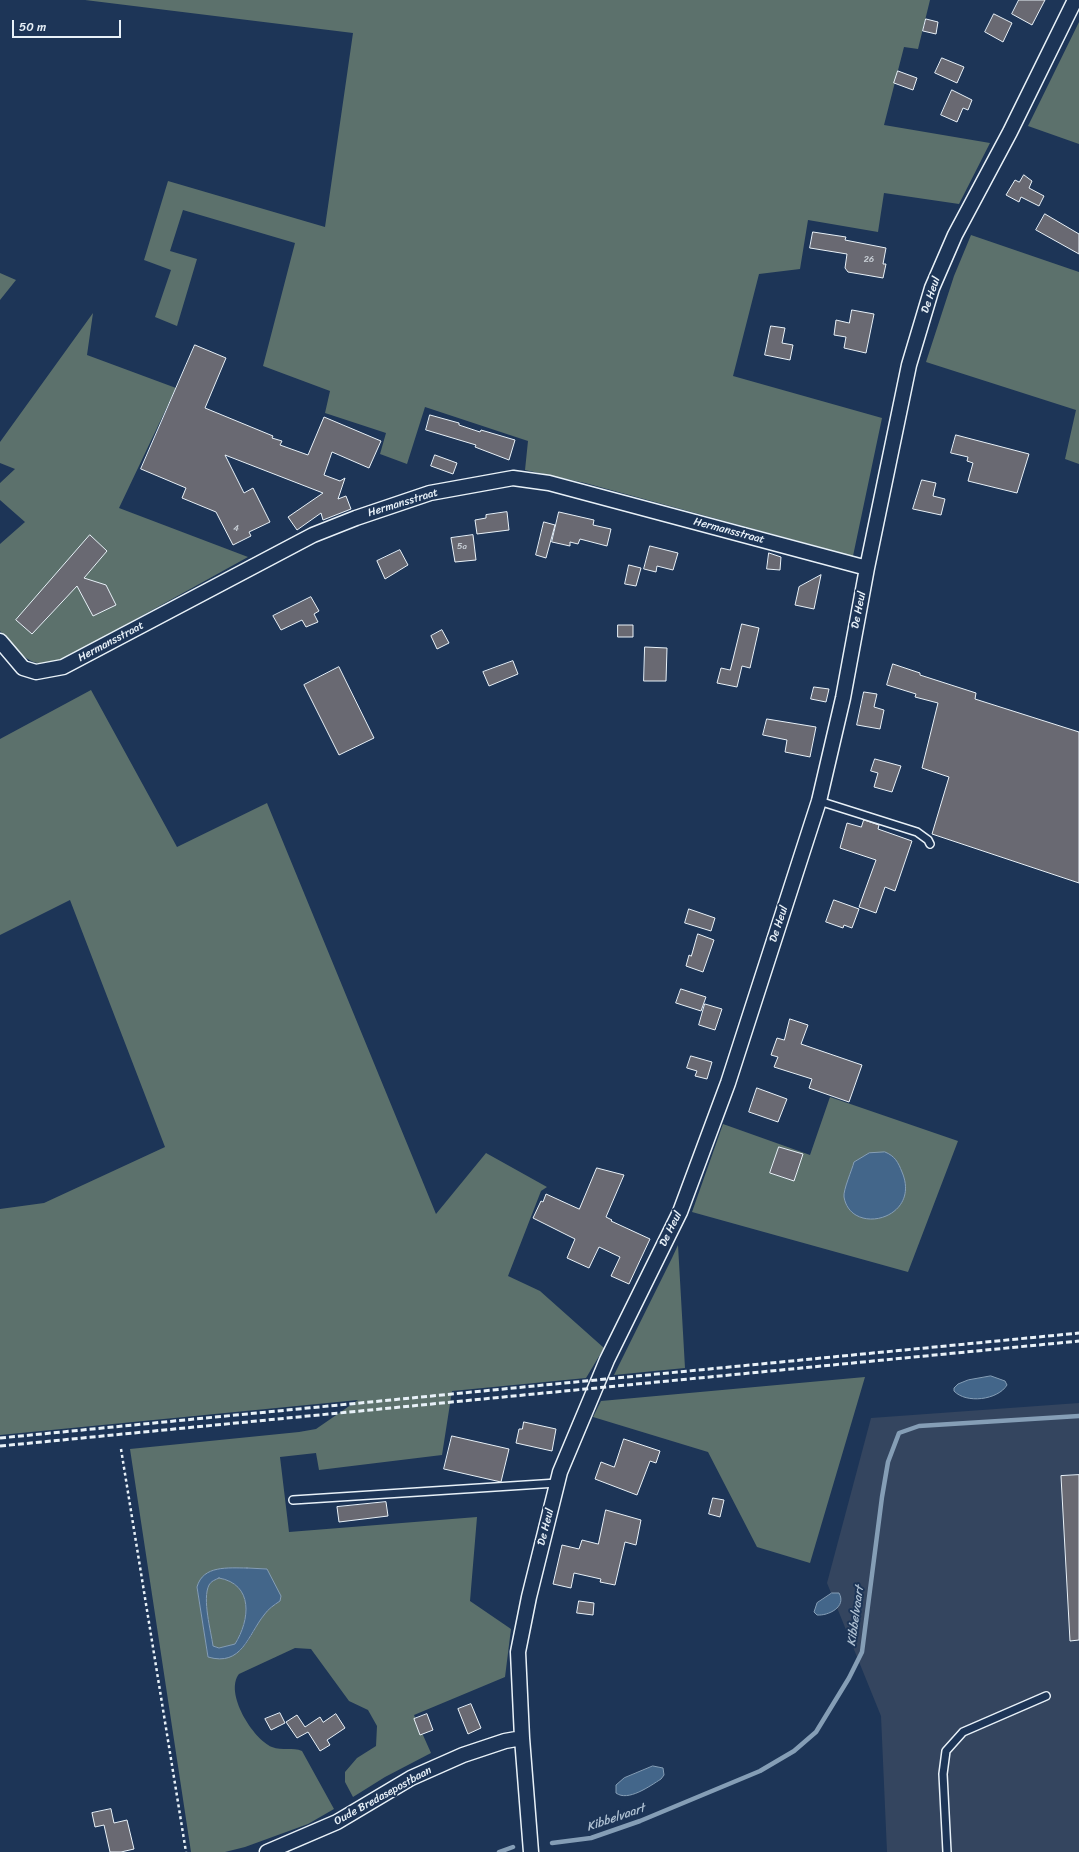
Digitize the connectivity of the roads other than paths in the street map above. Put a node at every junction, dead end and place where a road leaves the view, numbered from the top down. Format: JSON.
{"nodes":[{"id":1,"x":1075,"y":0,"type":"edge"},
{"id":2,"x":867,"y":568,"type":"junction"},
{"id":3,"x":0,"y":641,"type":"edge"},
{"id":4,"x":819,"y":801,"type":"junction"},
{"id":5,"x":930,"y":844,"type":"dead end"},
{"id":6,"x":557,"y":1483,"type":"junction"},
{"id":7,"x":293,"y":1500,"type":"dead end"},
{"id":8,"x":1046,"y":1696,"type":"dead end"},
{"id":9,"x":522,"y":1738,"type":"junction"},
{"id":10,"x":268,"y":1852,"type":"edge"},
{"id":11,"x":531,"y":1852,"type":"edge"},
{"id":12,"x":947,"y":1852,"type":"edge"}],
"edges":[{"from":1,"to":2,"type":"street","name":"De Heul"},
{"from":2,"to":3,"type":"street","name":"Hermansstraat"},
{"from":2,"to":4,"type":"street","name":"De Heul"},
{"from":4,"to":5,"type":"lane"},
{"from":4,"to":6,"type":"street","name":"De Heul"},
{"from":6,"to":7,"type":"lane"},
{"from":6,"to":9,"type":"street","name":"De Heul"},
{"from":8,"to":12,"type":"lane"},
{"from":9,"to":10,"type":"street","name":"Oude Bredasepostbaan"},
{"from":9,"to":11,"type":"street","name":"De Heul"}]}
